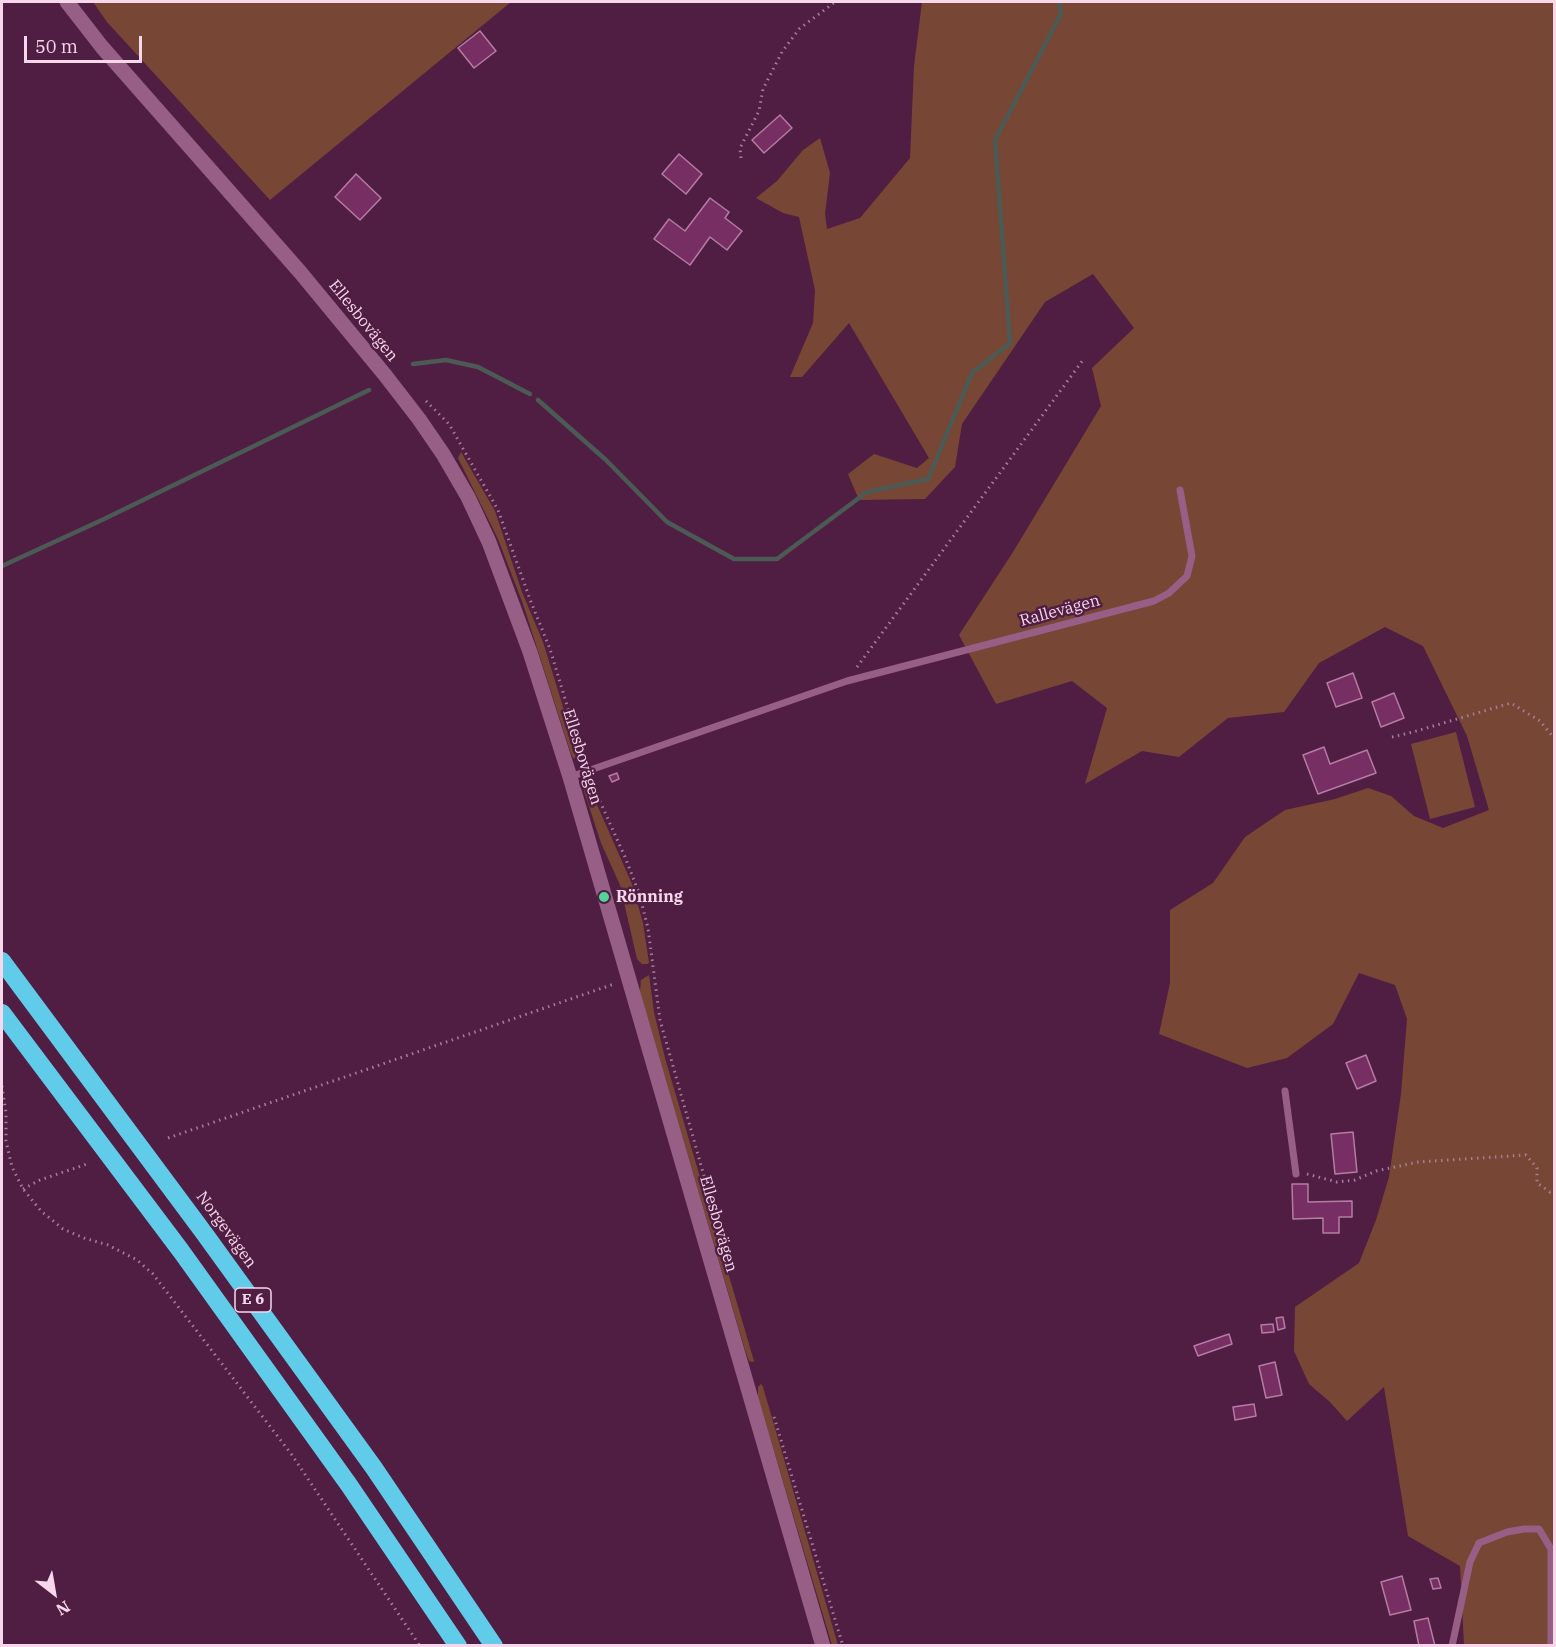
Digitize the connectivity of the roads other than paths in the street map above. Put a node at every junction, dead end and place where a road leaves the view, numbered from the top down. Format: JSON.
{"nodes":[{"id":1,"x":67,"y":2,"type":"edge"},
{"id":2,"x":1180,"y":489,"type":"dead end"},
{"id":3,"x":570,"y":777,"type":"junction"},
{"id":4,"x":2,"y":961,"type":"edge"},
{"id":5,"x":2,"y":1013,"type":"edge"},
{"id":6,"x":1285,"y":1091,"type":"dead end"},
{"id":7,"x":1296,"y":1174,"type":"road end"},
{"id":8,"x":458,"y":1646,"type":"edge"},
{"id":9,"x":494,"y":1646,"type":"edge"},
{"id":10,"x":823,"y":1646,"type":"edge"},
{"id":11,"x":1452,"y":1646,"type":"edge"},
{"id":12,"x":1551,"y":1646,"type":"edge"}],
"edges":[{"from":1,"to":3,"type":"main road","name":"Ellesbovägen"},
{"from":2,"to":3,"type":"lane","name":"Rallevägen"},
{"from":3,"to":10,"type":"main road","name":"Ellesbovägen"},
{"from":4,"to":9,"type":"highway","name":"Norgevägen","number":"E 6"},
{"from":5,"to":8,"type":"highway","number":"E 6"},
{"from":6,"to":7,"type":"lane"},
{"from":11,"to":12,"type":"lane"}]}
